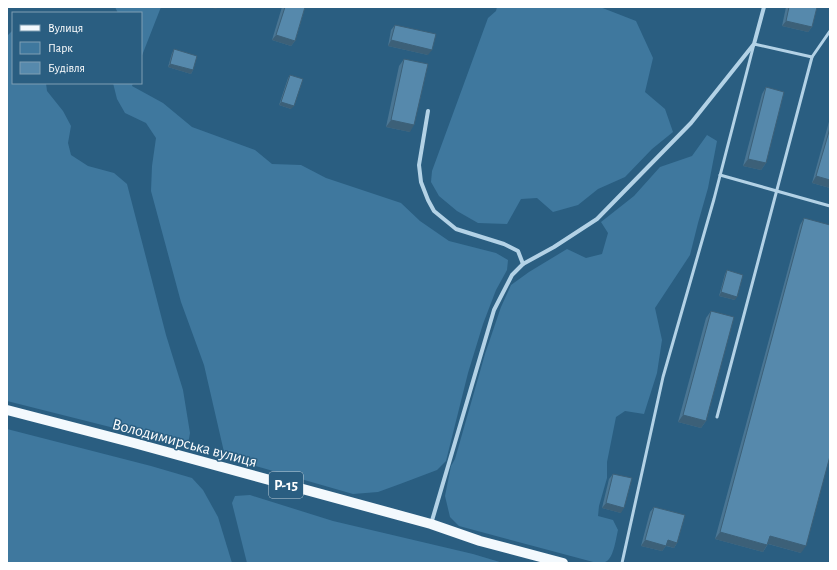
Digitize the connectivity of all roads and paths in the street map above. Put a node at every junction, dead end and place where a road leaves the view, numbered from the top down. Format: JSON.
{"nodes":[{"id":1,"x":764,"y":7,"type":"edge"},
{"id":2,"x":830,"y":32,"type":"edge"},
{"id":3,"x":754,"y":44,"type":"junction"},
{"id":4,"x":812,"y":57,"type":"junction"},
{"id":5,"x":428,"y":111,"type":"dead end"},
{"id":6,"x":720,"y":176,"type":"junction"},
{"id":7,"x":776,"y":191,"type":"junction"},
{"id":8,"x":830,"y":206,"type":"edge"},
{"id":9,"x":523,"y":264,"type":"junction"},
{"id":10,"x":7,"y":410,"type":"edge"},
{"id":11,"x":717,"y":417,"type":"dead end"},
{"id":12,"x":431,"y":524,"type":"junction"},
{"id":13,"x":563,"y":563,"type":"edge"},
{"id":14,"x":622,"y":563,"type":"edge"}],
"edges":[{"from":1,"to":3,"type":"street"},
{"from":2,"to":4,"type":"lane"},
{"from":3,"to":4,"type":"lane"},
{"from":3,"to":6,"type":"lane"},
{"from":3,"to":9,"type":"street"},
{"from":4,"to":7,"type":"lane"},
{"from":5,"to":9,"type":"street"},
{"from":6,"to":7,"type":"lane"},
{"from":6,"to":14,"type":"lane"},
{"from":7,"to":8,"type":"lane"},
{"from":7,"to":11,"type":"lane"},
{"from":9,"to":12,"type":"street"},
{"from":10,"to":12,"type":"main road","name":"Володимирська вулиця","number":"Р-15"},
{"from":12,"to":13,"type":"main road","name":"Володимирська вулиця","number":"Р-15"}]}
